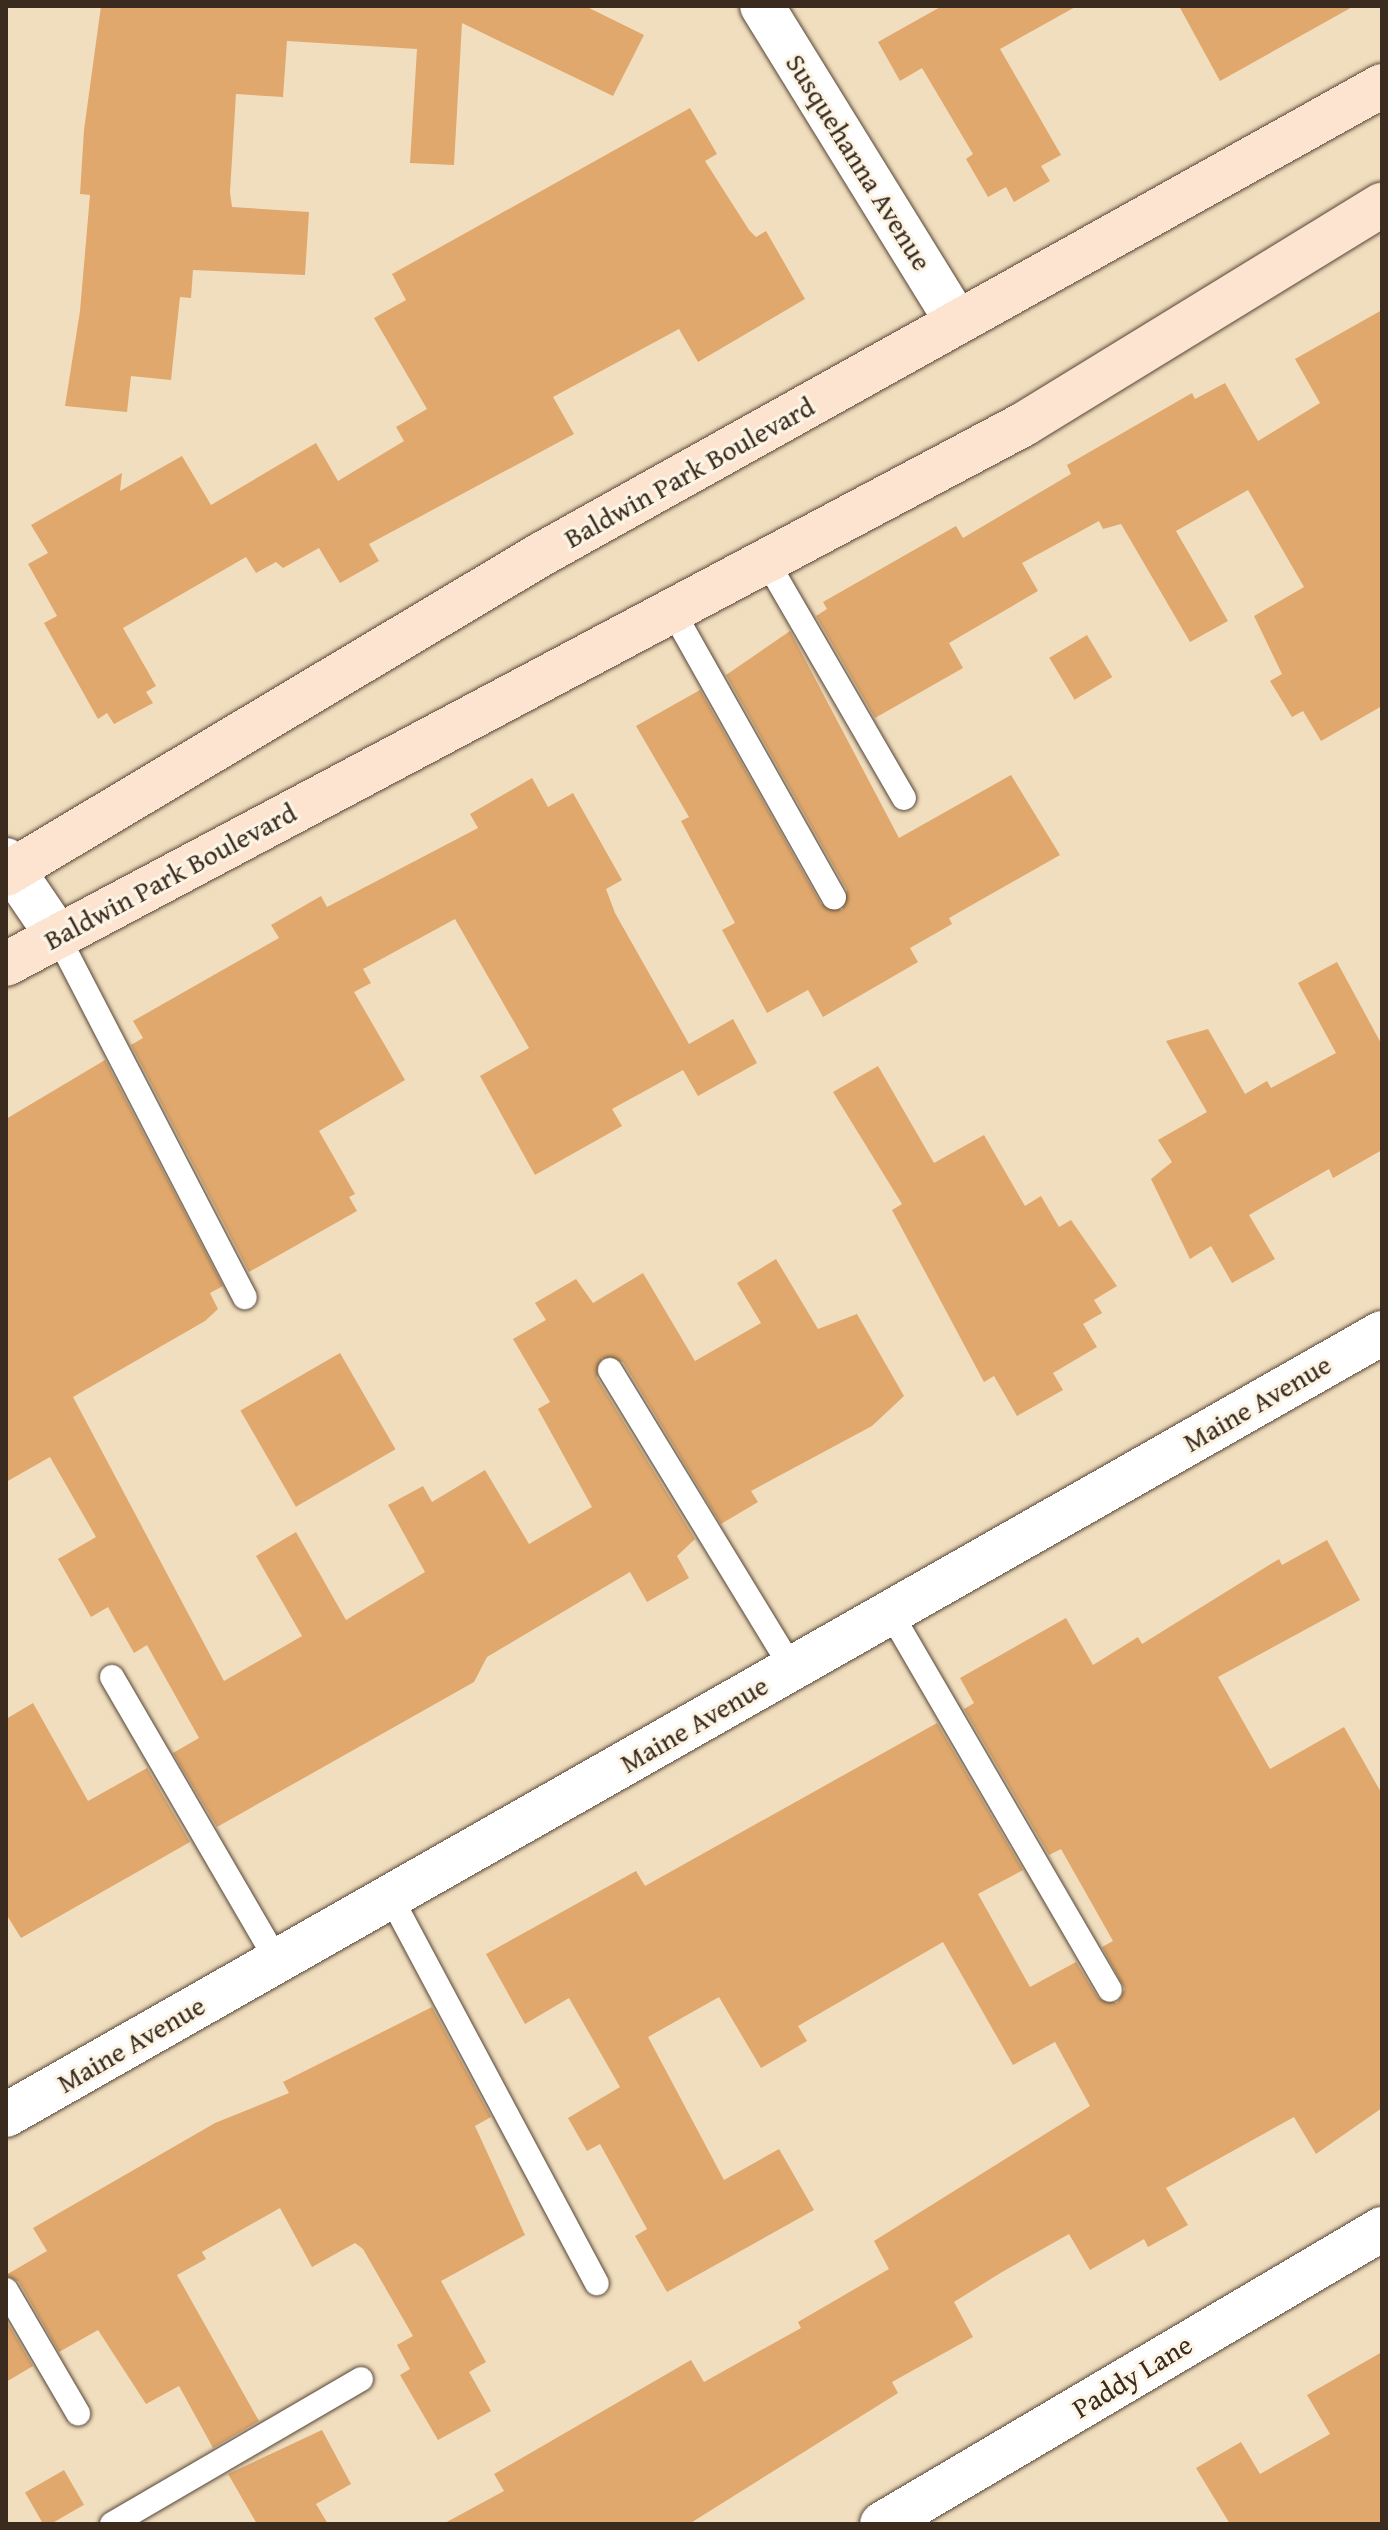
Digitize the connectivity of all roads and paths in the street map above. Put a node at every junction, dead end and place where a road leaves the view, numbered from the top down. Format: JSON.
{"nodes":[{"id":1,"x":762,"y":6,"type":"edge"},
{"id":2,"x":1382,"y":86,"type":"edge"},
{"id":3,"x":1382,"y":205,"type":"edge"},
{"id":4,"x":955,"y":318,"type":"junction"},
{"id":5,"x":766,"y":560,"type":"junction"},
{"id":6,"x":672,"y":610,"type":"junction"},
{"id":7,"x":904,"y":798,"type":"dead end"},
{"id":8,"x":8,"y":868,"type":"edge"},
{"id":9,"x":834,"y":897,"type":"dead end"},
{"id":10,"x":57,"y":935,"type":"junction"},
{"id":11,"x":6,"y":964,"type":"edge"},
{"id":12,"x":245,"y":1297,"type":"dead end"},
{"id":13,"x":1382,"y":1333,"type":"edge"},
{"id":14,"x":610,"y":1370,"type":"dead end"},
{"id":15,"x":890,"y":1612,"type":"junction"},
{"id":16,"x":792,"y":1668,"type":"junction"},
{"id":17,"x":112,"y":1677,"type":"dead end"},
{"id":18,"x":390,"y":1896,"type":"junction"},
{"id":19,"x":277,"y":1961,"type":"junction"},
{"id":20,"x":1110,"y":1990,"type":"dead end"},
{"id":21,"x":6,"y":2115,"type":"edge"},
{"id":22,"x":1382,"y":2229,"type":"edge"},
{"id":23,"x":597,"y":2283,"type":"dead end"},
{"id":24,"x":6,"y":2290,"type":"edge"},
{"id":25,"x":361,"y":2379,"type":"dead end"},
{"id":26,"x":78,"y":2413,"type":"dead end"},
{"id":27,"x":112,"y":2524,"type":"edge"},
{"id":28,"x":882,"y":2524,"type":"edge"}],
"edges":[{"from":1,"to":4,"type":"street","name":"Susquehanna Avenue"},
{"from":2,"to":4,"type":"main road","name":"Baldwin Park Boulevard"},
{"from":3,"to":5,"type":"main road","name":"Baldwin Park Boulevard"},
{"from":4,"to":8,"type":"main road","name":"Baldwin Park Boulevard"},
{"from":5,"to":6,"type":"main road","name":"Baldwin Park Boulevard"},
{"from":5,"to":7,"type":"lane"},
{"from":6,"to":9,"type":"lane"},
{"from":6,"to":10,"type":"main road","name":"Baldwin Park Boulevard"},
{"from":8,"to":10,"type":"street"},
{"from":10,"to":11,"type":"main road","name":"Baldwin Park Boulevard"},
{"from":10,"to":12,"type":"lane"},
{"from":13,"to":15,"type":"street","name":"Maine Avenue"},
{"from":14,"to":16,"type":"lane"},
{"from":15,"to":16,"type":"street","name":"Maine Avenue"},
{"from":15,"to":20,"type":"lane"},
{"from":16,"to":18,"type":"street","name":"Maine Avenue"},
{"from":17,"to":19,"type":"lane"},
{"from":18,"to":19,"type":"street","name":"Maine Avenue"},
{"from":18,"to":23,"type":"lane"},
{"from":19,"to":21,"type":"street","name":"Maine Avenue"},
{"from":22,"to":28,"type":"street","name":"Paddy Lane"},
{"from":24,"to":26,"type":"lane"},
{"from":25,"to":27,"type":"lane"}]}
